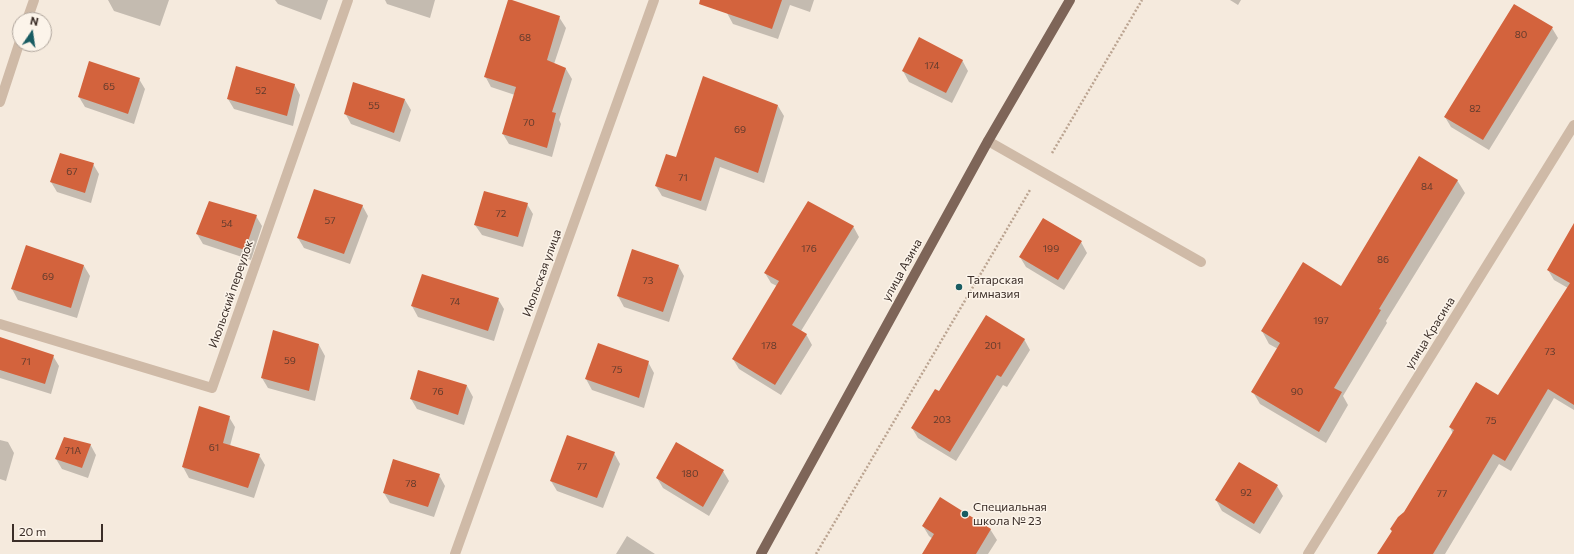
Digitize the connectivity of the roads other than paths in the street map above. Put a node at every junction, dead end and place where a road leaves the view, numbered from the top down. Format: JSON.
{"nodes":[{"id":1,"x":34,"y":0,"type":"edge"},
{"id":2,"x":348,"y":0,"type":"edge"},
{"id":3,"x":654,"y":0,"type":"edge"},
{"id":4,"x":1070,"y":0,"type":"edge"},
{"id":5,"x":30,"y":12,"type":"edge"},
{"id":6,"x":16,"y":52,"type":"edge"},
{"id":7,"x":0,"y":102,"type":"edge"},
{"id":8,"x":1574,"y":125,"type":"edge"},
{"id":9,"x":988,"y":142,"type":"junction"},
{"id":10,"x":1201,"y":262,"type":"dead end"},
{"id":11,"x":0,"y":324,"type":"edge"},
{"id":12,"x":455,"y":554,"type":"edge"},
{"id":13,"x":761,"y":554,"type":"edge"},
{"id":14,"x":1308,"y":554,"type":"edge"}],
"edges":[{"from":1,"to":5,"type":"street"},
{"from":2,"to":11,"type":"street","name":"Июльский переулок"},
{"from":3,"to":12,"type":"street","name":"Июльская улица"},
{"from":4,"to":9,"type":"main road","name":"улица Азина"},
{"from":6,"to":7,"type":"street"},
{"from":8,"to":14,"type":"street","name":"улица Красина"},
{"from":9,"to":10,"type":"street"},
{"from":9,"to":13,"type":"main road","name":"улица Азина"}]}
